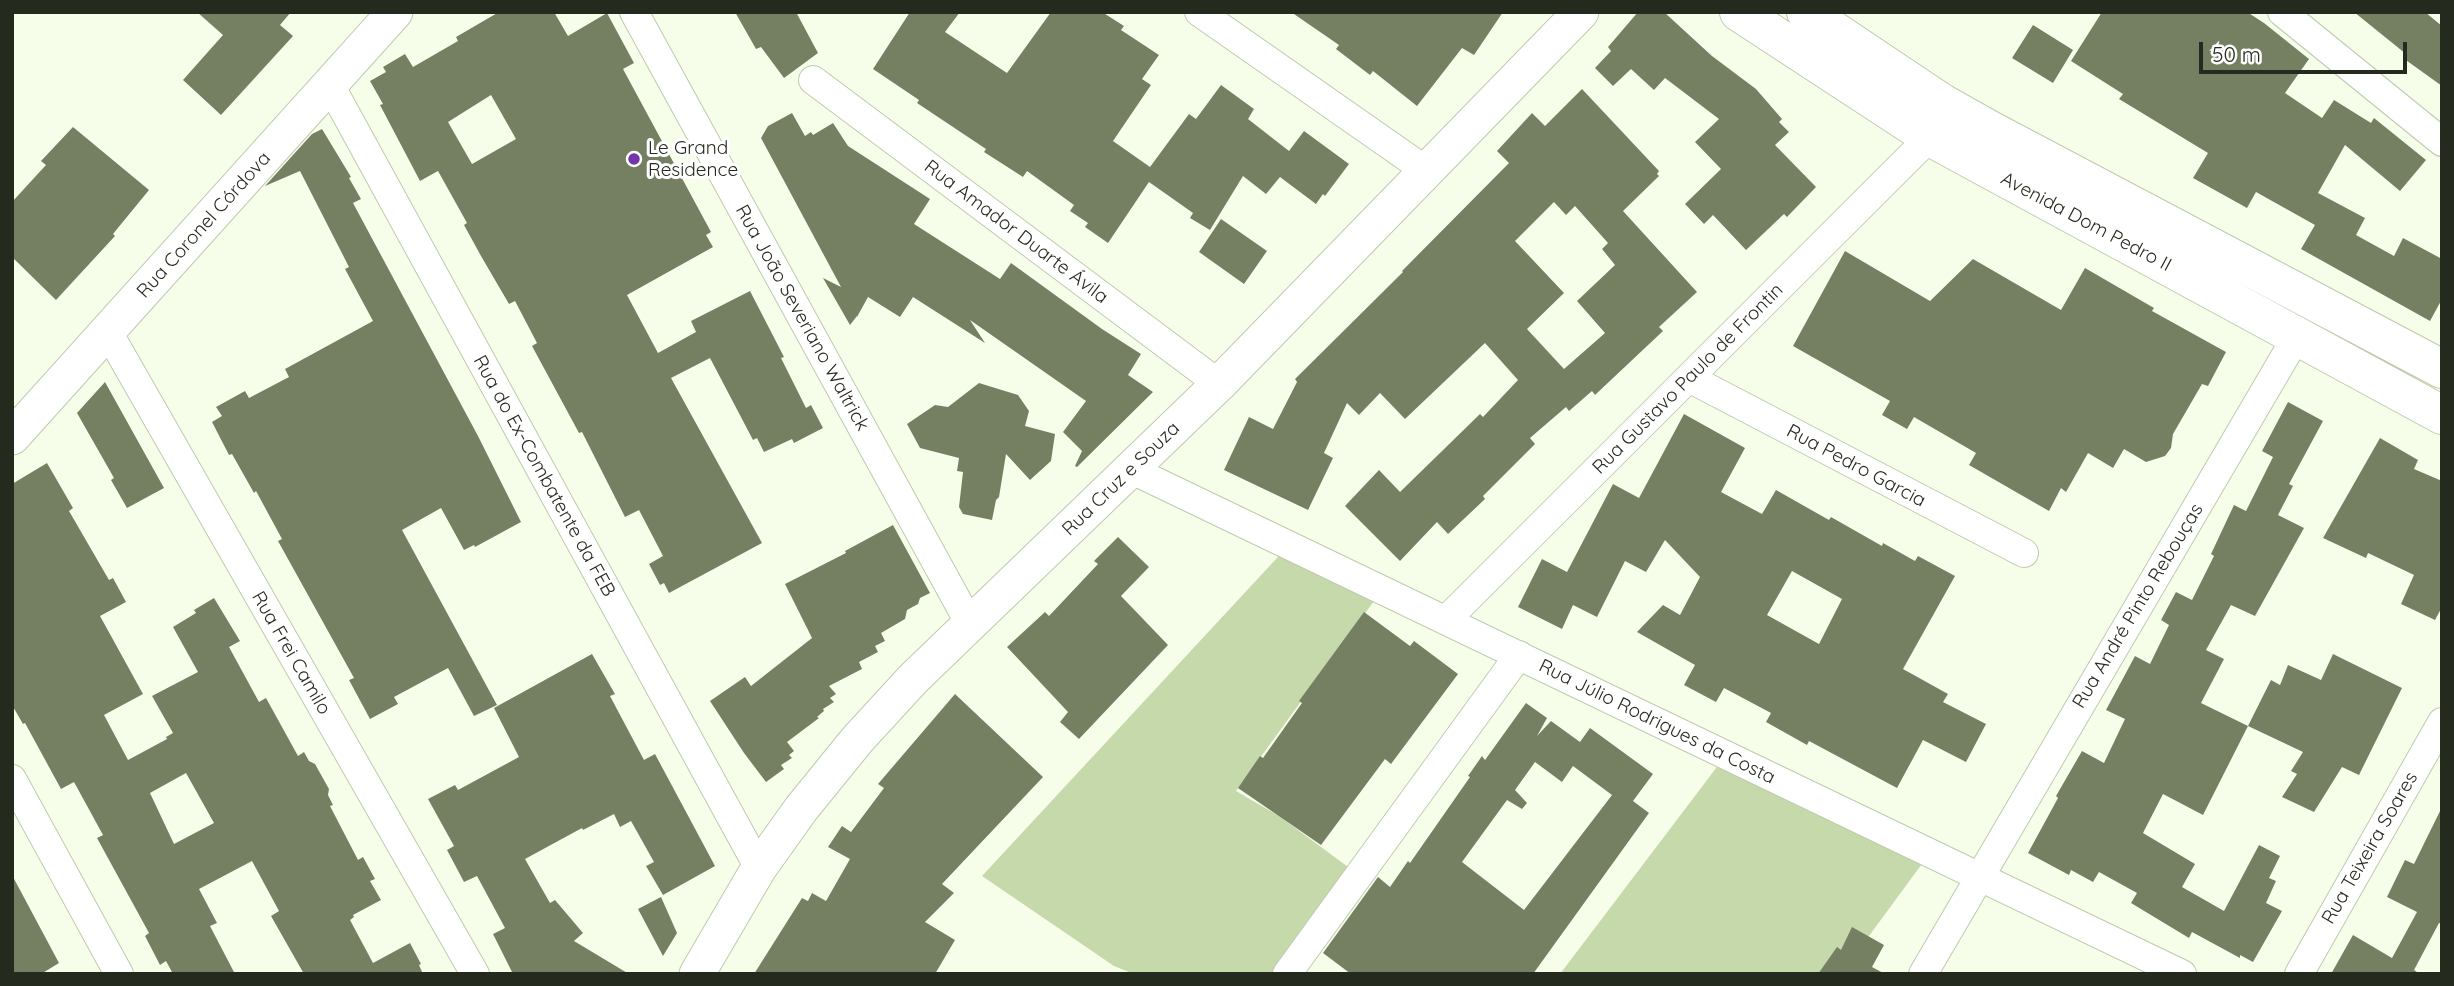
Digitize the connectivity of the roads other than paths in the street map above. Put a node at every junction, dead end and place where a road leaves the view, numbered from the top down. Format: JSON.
{"nodes":[{"id":1,"x":395,"y":12,"type":"edge"},
{"id":2,"x":634,"y":12,"type":"edge"},
{"id":3,"x":1199,"y":12,"type":"edge"},
{"id":4,"x":1581,"y":12,"type":"edge"},
{"id":5,"x":1739,"y":12,"type":"edge"},
{"id":6,"x":1806,"y":12,"type":"edge"},
{"id":7,"x":2282,"y":12,"type":"edge"},
{"id":8,"x":813,"y":80,"type":"dead end"},
{"id":9,"x":330,"y":85,"type":"junction"},
{"id":10,"x":1930,"y":137,"type":"junction"},
{"id":11,"x":2442,"y":142,"type":"edge"},
{"id":12,"x":1428,"y":172,"type":"junction"},
{"id":13,"x":108,"y":332,"type":"junction"},
{"id":14,"x":2297,"y":336,"type":"junction"},
{"id":15,"x":2442,"y":369,"type":"edge"},
{"id":16,"x":1689,"y":378,"type":"junction"},
{"id":17,"x":1219,"y":384,"type":"junction"},
{"id":18,"x":2442,"y":415,"type":"edge"},
{"id":19,"x":12,"y":437,"type":"edge"},
{"id":20,"x":1132,"y":470,"type":"junction"},
{"id":21,"x":2024,"y":554,"type":"dead end"},
{"id":22,"x":1446,"y":620,"type":"junction"},
{"id":23,"x":970,"y":624,"type":"junction"},
{"id":24,"x":1519,"y":655,"type":"junction"},
{"id":25,"x":2442,"y":722,"type":"edge"},
{"id":26,"x":12,"y":779,"type":"edge"},
{"id":27,"x":759,"y":868,"type":"junction"},
{"id":28,"x":1979,"y":876,"type":"junction"},
{"id":29,"x":119,"y":974,"type":"edge"},
{"id":30,"x":475,"y":974,"type":"edge"},
{"id":31,"x":697,"y":974,"type":"edge"},
{"id":32,"x":1287,"y":974,"type":"edge"},
{"id":33,"x":1923,"y":974,"type":"edge"},
{"id":34,"x":2182,"y":974,"type":"edge"},
{"id":35,"x":2298,"y":974,"type":"edge"}],
"edges":[{"from":1,"to":9,"type":"street","name":"Rua Coronel Córdova"},
{"from":2,"to":23,"type":"street","name":"Rua João Severiano Waltrick"},
{"from":3,"to":12,"type":"street"},
{"from":4,"to":12,"type":"street","name":"Rua Cruz e Souza"},
{"from":5,"to":10,"type":"main road","name":"Avenida Dom Pedro II"},
{"from":6,"to":15,"type":"main road","name":"Avenida Dom Pedro II"},
{"from":7,"to":11,"type":"street"},
{"from":8,"to":17,"type":"street","name":"Rua Amador Duarte Ávila"},
{"from":9,"to":13,"type":"street","name":"Rua Coronel Córdova"},
{"from":9,"to":27,"type":"street","name":"Rua do Ex-Combatente da FEB"},
{"from":10,"to":14,"type":"main road","name":"Avenida Dom Pedro II"},
{"from":10,"to":16,"type":"street","name":"Rua Gustavo Paulo de Frontin"},
{"from":12,"to":17,"type":"street","name":"Rua Cruz e Souza"},
{"from":13,"to":19,"type":"street","name":"Rua Coronel Córdova"},
{"from":13,"to":30,"type":"street","name":"Rua Frei Camilo"},
{"from":14,"to":18,"type":"main road","name":"Avenida Dom Pedro II"},
{"from":14,"to":28,"type":"street","name":"Rua André Pinto Rebouças"},
{"from":16,"to":21,"type":"street","name":"Rua Pedro Garcia"},
{"from":16,"to":22,"type":"street","name":"Rua Gustavo Paulo de Frontin"},
{"from":17,"to":20,"type":"street","name":"Rua Cruz e Souza"},
{"from":20,"to":22,"type":"street","name":"Rua Júlio Rodrigues da Costa"},
{"from":20,"to":23,"type":"street","name":"Rua Cruz e Souza"},
{"from":22,"to":24,"type":"street","name":"Rua Júlio Rodrigues da Costa"},
{"from":23,"to":27,"type":"street","name":"Rua Cruz e Souza"},
{"from":24,"to":28,"type":"street","name":"Rua Júlio Rodrigues da Costa"},
{"from":24,"to":32,"type":"street"},
{"from":25,"to":35,"type":"street","name":"Rua Teixeira Soares"},
{"from":26,"to":29,"type":"street"},
{"from":27,"to":31,"type":"street","name":"Rua Cruz e Souza"},
{"from":28,"to":33,"type":"street","name":"Rua André Pinto Rebouças"},
{"from":28,"to":34,"type":"street","name":"Rua Júlio Rodrigues da Costa"}]}
